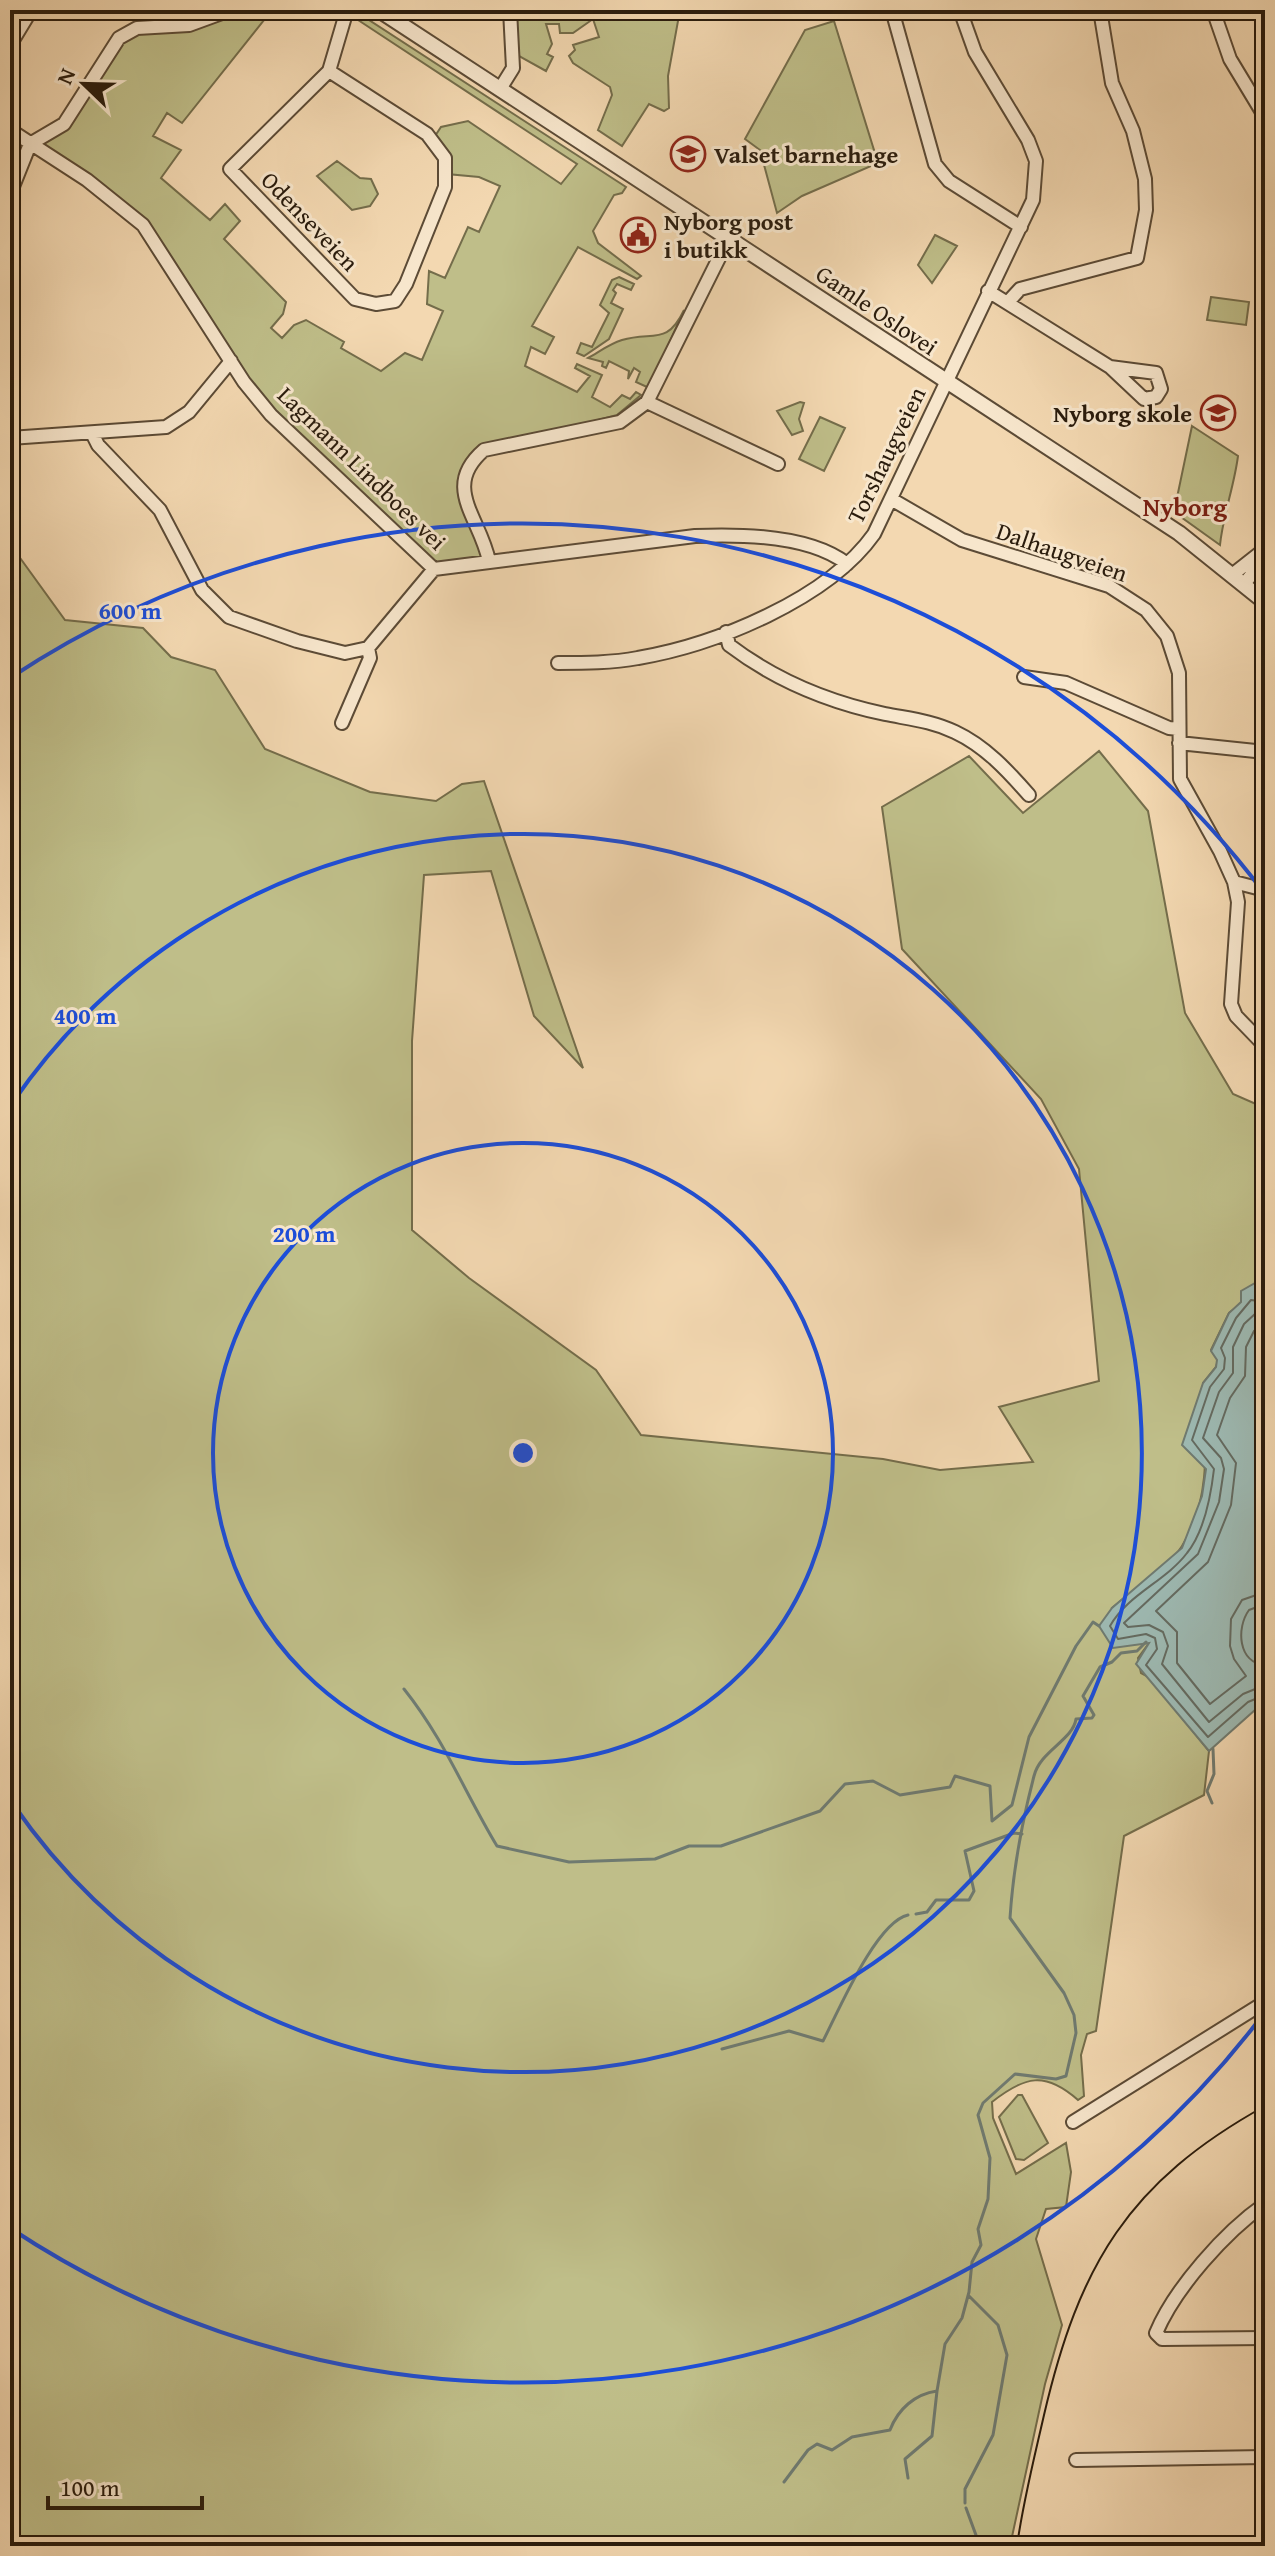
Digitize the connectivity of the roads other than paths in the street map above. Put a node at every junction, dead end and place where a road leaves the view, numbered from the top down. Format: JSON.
{"nodes":[{"id":1,"x":30,"y":10,"type":"edge"},
{"id":2,"x":230,"y":10,"type":"edge"},
{"id":3,"x":347,"y":10,"type":"edge"},
{"id":4,"x":379,"y":10,"type":"edge"},
{"id":5,"x":510,"y":10,"type":"edge"},
{"id":6,"x":892,"y":10,"type":"edge"},
{"id":7,"x":960,"y":10,"type":"edge"},
{"id":8,"x":1100,"y":10,"type":"edge"},
{"id":9,"x":1213,"y":10,"type":"edge"},
{"id":10,"x":10,"y":43,"type":"edge"},
{"id":11,"x":329,"y":71,"type":"junction"},
{"id":12,"x":500,"y":89,"type":"junction"},
{"id":13,"x":1265,"y":117,"type":"edge"},
{"id":14,"x":10,"y":130,"type":"edge"},
{"id":15,"x":30,"y":144,"type":"junction"},
{"id":16,"x":10,"y":194,"type":"edge"},
{"id":17,"x":1021,"y":227,"type":"junction"},
{"id":18,"x":728,"y":240,"type":"junction"},
{"id":19,"x":988,"y":291,"type":"junction"},
{"id":20,"x":1008,"y":302,"type":"junction"},
{"id":21,"x":231,"y":361,"type":"junction"},
{"id":22,"x":1110,"y":367,"type":"dead end"},
{"id":23,"x":946,"y":381,"type":"junction"},
{"id":24,"x":647,"y":402,"type":"junction"},
{"id":25,"x":92,"y":433,"type":"junction"},
{"id":26,"x":10,"y":438,"type":"edge"},
{"id":27,"x":778,"y":464,"type":"dead end"},
{"id":28,"x":891,"y":499,"type":"junction"},
{"id":29,"x":1265,"y":549,"type":"edge"},
{"id":30,"x":1265,"y":558,"type":"edge"},
{"id":31,"x":489,"y":561,"type":"junction"},
{"id":32,"x":847,"y":564,"type":"junction"},
{"id":33,"x":434,"y":569,"type":"junction"},
{"id":34,"x":1238,"y":579,"type":"junction"},
{"id":35,"x":1265,"y":602,"type":"edge"},
{"id":36,"x":726,"y":632,"type":"junction"},
{"id":37,"x":368,"y":648,"type":"junction"},
{"id":38,"x":558,"y":663,"type":"dead end"},
{"id":39,"x":1024,"y":677,"type":"dead end"},
{"id":40,"x":342,"y":723,"type":"dead end"},
{"id":41,"x":1179,"y":736,"type":"junction"},
{"id":42,"x":1265,"y":752,"type":"edge"},
{"id":43,"x":1029,"y":795,"type":"dead end"},
{"id":44,"x":1234,"y":882,"type":"junction"},
{"id":45,"x":1265,"y":890,"type":"edge"},
{"id":46,"x":1265,"y":1046,"type":"edge"},
{"id":47,"x":1265,"y":2002,"type":"edge"},
{"id":48,"x":1073,"y":2122,"type":"dead end"},
{"id":49,"x":1265,"y":2204,"type":"edge"},
{"id":50,"x":1265,"y":2338,"type":"edge"},
{"id":51,"x":1265,"y":2457,"type":"edge"},
{"id":52,"x":1076,"y":2460,"type":"dead end"}],
"edges":[{"from":1,"to":10,"type":"street"},
{"from":2,"to":15,"type":"street"},
{"from":3,"to":11,"type":"street"},
{"from":4,"to":12,"type":"street","name":"Gamle Oslovei"},
{"from":5,"to":12,"type":"street"},
{"from":6,"to":17,"type":"street"},
{"from":7,"to":17,"type":"street","name":"Torshaugveien"},
{"from":8,"to":20,"type":"street"},
{"from":9,"to":13,"type":"street"},
{"from":11,"to":11,"type":"street","name":"Odenseveien"},
{"from":12,"to":18,"type":"street","name":"Gamle Oslovei"},
{"from":14,"to":15,"type":"street","name":"Lagmann Lindboes vei"},
{"from":15,"to":16,"type":"street"},
{"from":15,"to":21,"type":"street","name":"Lagmann Lindboes vei"},
{"from":17,"to":19,"type":"street","name":"Torshaugveien"},
{"from":18,"to":23,"type":"street","name":"Gamle Oslovei"},
{"from":18,"to":24,"type":"street"},
{"from":19,"to":20,"type":"street"},
{"from":19,"to":23,"type":"street","name":"Torshaugveien"},
{"from":20,"to":22,"type":"street"},
{"from":21,"to":25,"type":"street"},
{"from":21,"to":33,"type":"street","name":"Lagmann Lindboes vei"},
{"from":23,"to":28,"type":"street","name":"Torshaugveien"},
{"from":23,"to":34,"type":"street","name":"Gamle Oslovei"},
{"from":24,"to":27,"type":"street"},
{"from":24,"to":31,"type":"street"},
{"from":25,"to":26,"type":"street"},
{"from":25,"to":37,"type":"street"},
{"from":28,"to":32,"type":"street","name":"Torshaugveien"},
{"from":28,"to":41,"type":"street","name":"Dalhaugveien"},
{"from":29,"to":34,"type":"street"},
{"from":30,"to":34,"type":"street"},
{"from":31,"to":32,"type":"street","name":"Lagmann Lindboes vei"},
{"from":31,"to":33,"type":"street","name":"Lagmann Lindboes vei"},
{"from":32,"to":36,"type":"street","name":"Torshaugveien"},
{"from":33,"to":37,"type":"street"},
{"from":34,"to":35,"type":"street","name":"Gamle Oslovei"},
{"from":36,"to":38,"type":"street","name":"Torshaugveien"},
{"from":36,"to":43,"type":"street"},
{"from":37,"to":40,"type":"street"},
{"from":39,"to":41,"type":"street"},
{"from":41,"to":42,"type":"street"},
{"from":41,"to":44,"type":"street","name":"Dalhaugveien"},
{"from":44,"to":45,"type":"street"},
{"from":44,"to":46,"type":"street","name":"Dalhaugveien"},
{"from":47,"to":48,"type":"street"},
{"from":49,"to":50,"type":"street"},
{"from":51,"to":52,"type":"street"}]}
